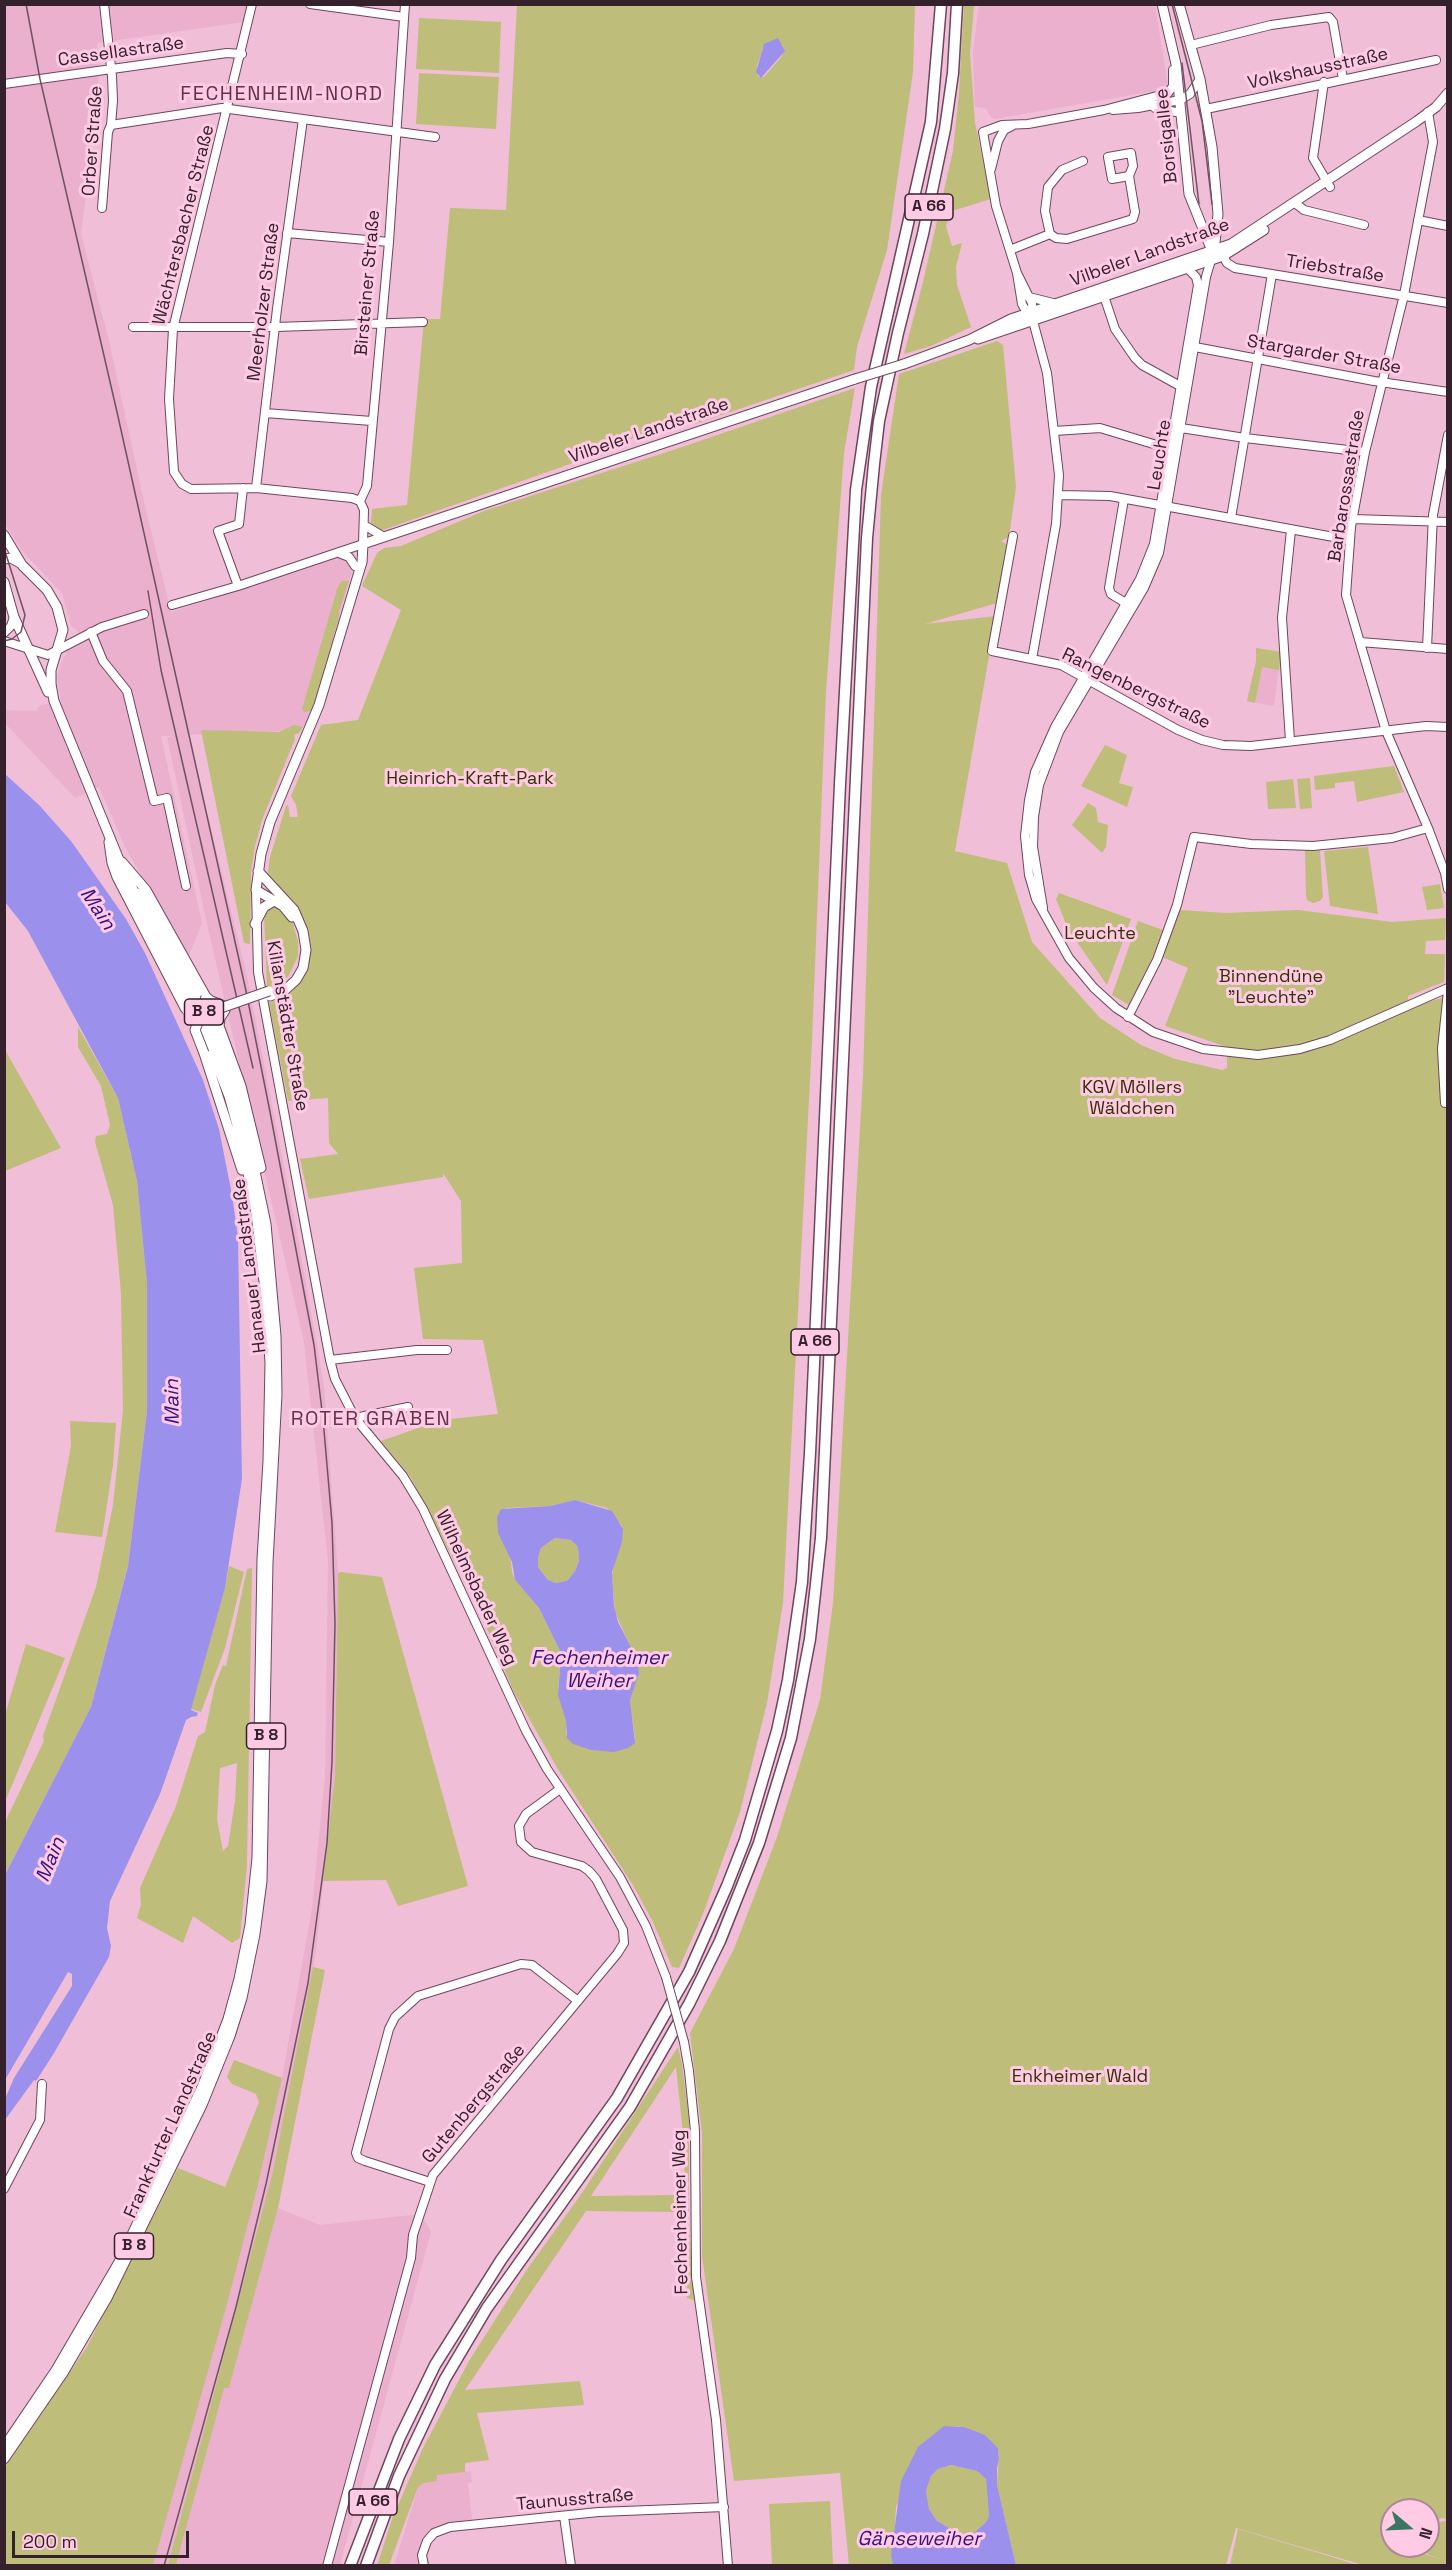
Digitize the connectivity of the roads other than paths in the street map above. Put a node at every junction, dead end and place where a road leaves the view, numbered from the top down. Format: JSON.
{"nodes":[{"id":1,"x":104,"y":4,"type":"edge"},
{"id":2,"x":252,"y":4,"type":"edge"},
{"id":3,"x":310,"y":4,"type":"edge"},
{"id":4,"x":405,"y":4,"type":"edge"},
{"id":5,"x":942,"y":4,"type":"edge"},
{"id":6,"x":957,"y":4,"type":"edge"},
{"id":7,"x":1162,"y":4,"type":"edge"},
{"id":8,"x":1179,"y":4,"type":"edge"},
{"id":9,"x":323,"y":5,"type":"edge"},
{"id":10,"x":404,"y":17,"type":"junction"},
{"id":11,"x":1169,"y":30,"type":"junction"},
{"id":12,"x":1191,"y":45,"type":"junction"},
{"id":13,"x":242,"y":54,"type":"junction"},
{"id":14,"x":1436,"y":60,"type":"dead end"},
{"id":15,"x":112,"y":69,"type":"junction"},
{"id":16,"x":1200,"y":79,"type":"junction"},
{"id":17,"x":1343,"y":79,"type":"junction"},
{"id":18,"x":1324,"y":82,"type":"junction"},
{"id":19,"x":4,"y":84,"type":"edge"},
{"id":20,"x":1448,"y":93,"type":"edge"},
{"id":21,"x":1180,"y":100,"type":"junction"},
{"id":22,"x":1448,"y":103,"type":"edge"},
{"id":23,"x":228,"y":108,"type":"junction"},
{"id":24,"x":1138,"y":108,"type":"junction"},
{"id":25,"x":1206,"y":109,"type":"junction"},
{"id":26,"x":1105,"y":110,"type":"junction"},
{"id":27,"x":1181,"y":113,"type":"junction"},
{"id":28,"x":1429,"y":116,"type":"junction"},
{"id":29,"x":303,"y":119,"type":"junction"},
{"id":30,"x":111,"y":125,"type":"junction"},
{"id":31,"x":1013,"y":126,"type":"junction"},
{"id":32,"x":1004,"y":130,"type":"junction"},
{"id":33,"x":397,"y":132,"type":"junction"},
{"id":34,"x":983,"y":132,"type":"junction"},
{"id":35,"x":435,"y":137,"type":"dead end"},
{"id":36,"x":1083,"y":161,"type":"dead end"},
{"id":37,"x":990,"y":176,"type":"junction"},
{"id":38,"x":1128,"y":176,"type":"dead end"},
{"id":39,"x":1328,"y":184,"type":"junction"},
{"id":40,"x":1297,"y":205,"type":"junction"},
{"id":41,"x":102,"y":208,"type":"dead end"},
{"id":42,"x":1418,"y":220,"type":"junction"},
{"id":43,"x":1364,"y":225,"type":"dead end"},
{"id":44,"x":1448,"y":226,"type":"edge"},
{"id":45,"x":1218,"y":232,"type":"junction"},
{"id":46,"x":287,"y":233,"type":"junction"},
{"id":47,"x":1050,"y":234,"type":"junction"},
{"id":48,"x":1240,"y":238,"type":"junction"},
{"id":49,"x":389,"y":242,"type":"junction"},
{"id":50,"x":1010,"y":250,"type":"junction"},
{"id":51,"x":1215,"y":255,"type":"junction"},
{"id":52,"x":1187,"y":268,"type":"junction"},
{"id":53,"x":1017,"y":273,"type":"junction"},
{"id":54,"x":1272,"y":274,"type":"junction"},
{"id":55,"x":1200,"y":295,"type":"junction"},
{"id":56,"x":1404,"y":295,"type":"junction"},
{"id":57,"x":1104,"y":296,"type":"junction"},
{"id":58,"x":1029,"y":297,"type":"junction"},
{"id":59,"x":1060,"y":303,"type":"junction"},
{"id":60,"x":1448,"y":303,"type":"edge"},
{"id":61,"x":1022,"y":304,"type":"junction"},
{"id":62,"x":1031,"y":316,"type":"junction"},
{"id":63,"x":1011,"y":319,"type":"junction"},
{"id":64,"x":423,"y":322,"type":"dead end"},
{"id":65,"x":381,"y":325,"type":"junction"},
{"id":66,"x":133,"y":327,"type":"dead end"},
{"id":67,"x":276,"y":327,"type":"junction"},
{"id":68,"x":173,"y":329,"type":"junction"},
{"id":69,"x":969,"y":340,"type":"junction"},
{"id":70,"x":1195,"y":347,"type":"junction"},
{"id":71,"x":1258,"y":358,"type":"junction"},
{"id":72,"x":1381,"y":380,"type":"junction"},
{"id":73,"x":1180,"y":386,"type":"junction"},
{"id":74,"x":1448,"y":392,"type":"edge"},
{"id":75,"x":265,"y":413,"type":"junction"},
{"id":76,"x":372,"y":421,"type":"junction"},
{"id":77,"x":1181,"y":428,"type":"junction"},
{"id":78,"x":1054,"y":431,"type":"junction"},
{"id":79,"x":1448,"y":435,"type":"edge"},
{"id":80,"x":1245,"y":438,"type":"junction"},
{"id":81,"x":1170,"y":449,"type":"junction"},
{"id":82,"x":1365,"y":453,"type":"junction"},
{"id":83,"x":243,"y":488,"type":"junction"},
{"id":84,"x":256,"y":488,"type":"junction"},
{"id":85,"x":1060,"y":495,"type":"junction"},
{"id":86,"x":1124,"y":499,"type":"junction"},
{"id":87,"x":360,"y":501,"type":"junction"},
{"id":88,"x":1164,"y":506,"type":"junction"},
{"id":89,"x":1231,"y":518,"type":"junction"},
{"id":90,"x":1353,"y":519,"type":"junction"},
{"id":91,"x":1432,"y":522,"type":"junction"},
{"id":92,"x":1448,"y":522,"type":"edge"},
{"id":93,"x":364,"y":525,"type":"junction"},
{"id":94,"x":1291,"y":530,"type":"junction"},
{"id":95,"x":4,"y":535,"type":"edge"},
{"id":96,"x":1012,"y":536,"type":"dead end"},
{"id":97,"x":384,"y":537,"type":"junction"},
{"id":98,"x":1350,"y":540,"type":"junction"},
{"id":99,"x":363,"y":544,"type":"junction"},
{"id":100,"x":339,"y":553,"type":"junction"},
{"id":101,"x":4,"y":559,"type":"edge"},
{"id":102,"x":359,"y":564,"type":"junction"},
{"id":103,"x":22,"y":565,"type":"junction"},
{"id":104,"x":4,"y":582,"type":"edge"},
{"id":105,"x":238,"y":586,"type":"junction"},
{"id":106,"x":172,"y":604,"type":"dead end"},
{"id":107,"x":1130,"y":605,"type":"junction"},
{"id":108,"x":144,"y":614,"type":"dead end"},
{"id":109,"x":14,"y":617,"type":"junction"},
{"id":110,"x":63,"y":625,"type":"junction"},
{"id":111,"x":92,"y":632,"type":"junction"},
{"id":112,"x":4,"y":633,"type":"edge"},
{"id":113,"x":80,"y":638,"type":"junction"},
{"id":114,"x":4,"y":641,"type":"edge"},
{"id":115,"x":1360,"y":642,"type":"junction"},
{"id":116,"x":30,"y":648,"type":"junction"},
{"id":117,"x":1427,"y":648,"type":"junction"},
{"id":118,"x":1448,"y":649,"type":"edge"},
{"id":119,"x":57,"y":651,"type":"junction"},
{"id":120,"x":1032,"y":659,"type":"junction"},
{"id":121,"x":1086,"y":679,"type":"junction"},
{"id":122,"x":54,"y":701,"type":"junction"},
{"id":123,"x":1448,"y":728,"type":"edge"},
{"id":124,"x":1386,"y":730,"type":"junction"},
{"id":125,"x":1290,"y":741,"type":"junction"},
{"id":126,"x":1428,"y":828,"type":"junction"},
{"id":127,"x":108,"y":835,"type":"junction"},
{"id":128,"x":119,"y":858,"type":"junction"},
{"id":129,"x":258,"y":871,"type":"junction"},
{"id":130,"x":186,"y":886,"type":"dead end"},
{"id":131,"x":256,"y":890,"type":"junction"},
{"id":132,"x":1448,"y":890,"type":"edge"},
{"id":133,"x":277,"y":897,"type":"junction"},
{"id":134,"x":255,"y":924,"type":"junction"},
{"id":135,"x":1448,"y":989,"type":"edge"},
{"id":136,"x":206,"y":997,"type":"junction"},
{"id":137,"x":225,"y":1008,"type":"junction"},
{"id":138,"x":187,"y":1011,"type":"junction"},
{"id":139,"x":200,"y":1016,"type":"junction"},
{"id":140,"x":1128,"y":1017,"type":"junction"},
{"id":141,"x":1445,"y":1104,"type":"dead end"},
{"id":142,"x":256,"y":1214,"type":"junction"},
{"id":143,"x":266,"y":1224,"type":"junction"},
{"id":144,"x":447,"y":1350,"type":"dead end"},
{"id":145,"x":330,"y":1360,"type":"junction"},
{"id":146,"x":408,"y":1407,"type":"dead end"},
{"id":147,"x":354,"y":1418,"type":"junction"},
{"id":148,"x":560,"y":1789,"type":"junction"},
{"id":149,"x":617,"y":1871,"type":"joint"},
{"id":150,"x":578,"y":2001,"type":"junction"},
{"id":151,"x":232,"y":2019,"type":"junction"},
{"id":152,"x":42,"y":2084,"type":"dead end"},
{"id":153,"x":430,"y":2182,"type":"junction"},
{"id":154,"x":4,"y":2189,"type":"edge"},
{"id":155,"x":4,"y":2447,"type":"edge"},
{"id":156,"x":4,"y":2459,"type":"edge"},
{"id":157,"x":724,"y":2507,"type":"junction"},
{"id":158,"x":564,"y":2516,"type":"junction"},
{"id":159,"x":327,"y":2565,"type":"edge"},
{"id":160,"x":350,"y":2565,"type":"edge"},
{"id":161,"x":366,"y":2565,"type":"edge"},
{"id":162,"x":424,"y":2565,"type":"edge"},
{"id":163,"x":571,"y":2565,"type":"edge"},
{"id":164,"x":728,"y":2565,"type":"edge"}],
"edges":[{"from":1,"to":15,"type":"street","name":"Orber Straße"},
{"from":2,"to":13,"type":"street","name":"Wächtersbacher Straße"},
{"from":3,"to":9,"type":"street"},
{"from":4,"to":10,"type":"street","name":"Birsteiner Straße"},
{"from":5,"to":160,"type":"highway","number":"A 66"},
{"from":6,"to":161,"type":"highway","number":"A 66"},
{"from":7,"to":11,"type":"main road","name":"Borsigallee"},
{"from":8,"to":12,"type":"main road"},
{"from":9,"to":10,"type":"street"},
{"from":10,"to":33,"type":"street","name":"Birsteiner Straße"},
{"from":11,"to":21,"type":"main road","name":"Borsigallee"},
{"from":11,"to":26,"type":"street"},
{"from":12,"to":16,"type":"main road"},
{"from":12,"to":17,"type":"street"},
{"from":13,"to":15,"type":"street","name":"Cassellastraße"},
{"from":13,"to":23,"type":"street","name":"Wächtersbacher Straße"},
{"from":14,"to":17,"type":"street","name":"Volkshausstraße"},
{"from":15,"to":19,"type":"street","name":"Cassellastraße"},
{"from":15,"to":30,"type":"street","name":"Orber Straße"},
{"from":16,"to":21,"type":"street"},
{"from":16,"to":25,"type":"main road"},
{"from":17,"to":18,"type":"street","name":"Volkshausstraße"},
{"from":18,"to":25,"type":"street","name":"Volkshausstraße"},
{"from":18,"to":39,"type":"street"},
{"from":20,"to":28,"type":"main road","name":"Vilbeler Landstraße"},
{"from":21,"to":24,"type":"street"},
{"from":21,"to":27,"type":"main road","name":"Borsigallee"},
{"from":22,"to":28,"type":"main road","name":"Vilbeler Landstraße"},
{"from":23,"to":29,"type":"street"},
{"from":23,"to":30,"type":"street"},
{"from":23,"to":68,"type":"street","name":"Wächtersbacher Straße"},
{"from":24,"to":26,"type":"street"},
{"from":24,"to":27,"type":"street"},
{"from":25,"to":45,"type":"main road"},
{"from":26,"to":31,"type":"street"},
{"from":27,"to":51,"type":"main road","name":"Borsigallee"},
{"from":28,"to":39,"type":"main road","name":"Vilbeler Landstraße"},
{"from":28,"to":42,"type":"street","name":"Barbarossastraße"},
{"from":29,"to":33,"type":"street"},
{"from":29,"to":46,"type":"street","name":"Meerholzer Straße"},
{"from":30,"to":41,"type":"street","name":"Orber Straße"},
{"from":31,"to":32,"type":"street"},
{"from":31,"to":34,"type":"street"},
{"from":32,"to":34,"type":"street"},
{"from":32,"to":37,"type":"street"},
{"from":33,"to":35,"type":"street"},
{"from":33,"to":49,"type":"street","name":"Birsteiner Straße"},
{"from":34,"to":37,"type":"street"},
{"from":36,"to":47,"type":"street"},
{"from":37,"to":50,"type":"street"},
{"from":38,"to":47,"type":"street"},
{"from":39,"to":40,"type":"main road","name":"Vilbeler Landstraße"},
{"from":40,"to":43,"type":"street"},
{"from":40,"to":48,"type":"main road","name":"Vilbeler Landstraße"},
{"from":40,"to":51,"type":"main road","name":"Vilbeler Landstraße"},
{"from":42,"to":44,"type":"street"},
{"from":42,"to":56,"type":"street","name":"Barbarossastraße"},
{"from":45,"to":48,"type":"main road"},
{"from":45,"to":51,"type":"main road"},
{"from":46,"to":49,"type":"street"},
{"from":46,"to":67,"type":"street","name":"Meerholzer Straße"},
{"from":47,"to":50,"type":"street"},
{"from":48,"to":51,"type":"main road","name":"Vilbeler Landstraße"},
{"from":49,"to":65,"type":"street","name":"Birsteiner Straße"},
{"from":50,"to":53,"type":"street"},
{"from":51,"to":52,"type":"main road","name":"Vilbeler Landstraße"},
{"from":51,"to":54,"type":"street","name":"Triebstraße"},
{"from":51,"to":55,"type":"street","name":"Leuchte"},
{"from":51,"to":59,"type":"main road","name":"Vilbeler Landstraße"},
{"from":52,"to":55,"type":"street","name":"Leuchte"},
{"from":52,"to":57,"type":"main road","name":"Vilbeler Landstraße"},
{"from":53,"to":58,"type":"street"},
{"from":53,"to":61,"type":"street"},
{"from":54,"to":56,"type":"street","name":"Triebstraße"},
{"from":54,"to":71,"type":"street"},
{"from":55,"to":70,"type":"street","name":"Leuchte"},
{"from":55,"to":73,"type":"street","name":"Leuchte"},
{"from":56,"to":60,"type":"street","name":"Triebstraße"},
{"from":56,"to":72,"type":"street","name":"Barbarossastraße"},
{"from":57,"to":62,"type":"main road","name":"Vilbeler Landstraße"},
{"from":57,"to":73,"type":"street"},
{"from":58,"to":59,"type":"street"},
{"from":58,"to":62,"type":"street"},
{"from":59,"to":62,"type":"main road","name":"Vilbeler Landstraße"},
{"from":61,"to":62,"type":"street"},
{"from":61,"to":63,"type":"street"},
{"from":62,"to":63,"type":"main road","name":"Vilbeler Landstraße"},
{"from":62,"to":69,"type":"main road","name":"Vilbeler Landstraße"},
{"from":62,"to":78,"type":"street"},
{"from":63,"to":69,"type":"main road","name":"Vilbeler Landstraße"},
{"from":64,"to":65,"type":"street"},
{"from":65,"to":67,"type":"street"},
{"from":65,"to":76,"type":"street","name":"Birsteiner Straße"},
{"from":66,"to":68,"type":"street"},
{"from":67,"to":68,"type":"street"},
{"from":67,"to":75,"type":"street","name":"Meerholzer Straße"},
{"from":68,"to":83,"type":"street","name":"Wächtersbacher Straße"},
{"from":69,"to":97,"type":"main road","name":"Vilbeler Landstraße","bridge":true},
{"from":70,"to":71,"type":"street","name":"Stargarder Straße"},
{"from":70,"to":77,"type":"street","name":"Leuchte"},
{"from":71,"to":72,"type":"street","name":"Stargarder Straße"},
{"from":71,"to":80,"type":"street"},
{"from":72,"to":74,"type":"street","name":"Stargarder Straße"},
{"from":72,"to":82,"type":"street","name":"Barbarossastraße"},
{"from":73,"to":81,"type":"street","name":"Leuchte"},
{"from":75,"to":76,"type":"street"},
{"from":75,"to":84,"type":"street","name":"Meerholzer Straße"},
{"from":76,"to":87,"type":"street","name":"Birsteiner Straße"},
{"from":77,"to":80,"type":"street"},
{"from":77,"to":88,"type":"street","name":"Leuchte"},
{"from":78,"to":81,"type":"street"},
{"from":78,"to":85,"type":"street"},
{"from":79,"to":91,"type":"street"},
{"from":80,"to":82,"type":"street"},
{"from":80,"to":89,"type":"street"},
{"from":81,"to":88,"type":"street","name":"Leuchte"},
{"from":82,"to":90,"type":"street","name":"Barbarossastraße"},
{"from":83,"to":84,"type":"street"},
{"from":83,"to":105,"type":"street"},
{"from":84,"to":87,"type":"street"},
{"from":85,"to":86,"type":"street"},
{"from":85,"to":120,"type":"street"},
{"from":86,"to":88,"type":"street"},
{"from":86,"to":107,"type":"street"},
{"from":87,"to":93,"type":"street","name":"Birsteiner Straße"},
{"from":88,"to":89,"type":"street"},
{"from":88,"to":107,"type":"street","name":"Leuchte"},
{"from":89,"to":94,"type":"street"},
{"from":90,"to":91,"type":"street"},
{"from":90,"to":98,"type":"street","name":"Barbarossastraße"},
{"from":91,"to":92,"type":"street"},
{"from":91,"to":117,"type":"street"},
{"from":93,"to":97,"type":"street"},
{"from":93,"to":99,"type":"street","name":"Birsteiner Straße"},
{"from":94,"to":98,"type":"street"},
{"from":94,"to":125,"type":"street"},
{"from":95,"to":103,"type":"main road"},
{"from":96,"to":120,"type":"street","name":"Rangenbergstraße"},
{"from":97,"to":99,"type":"main road","name":"Vilbeler Landstraße"},
{"from":97,"to":102,"type":"main road"},
{"from":98,"to":115,"type":"street","name":"Barbarossastraße"},
{"from":99,"to":100,"type":"street","name":"Vilbeler Landstraße"},
{"from":99,"to":102,"type":"main road","name":"Birsteiner Straße"},
{"from":100,"to":102,"type":"street"},
{"from":100,"to":105,"type":"street","name":"Vilbeler Landstraße"},
{"from":101,"to":103,"type":"main road"},
{"from":102,"to":129,"type":"main road","name":"Kilianstädter Straße"},
{"from":103,"to":110,"type":"main road"},
{"from":104,"to":109,"type":"main road","name":"Hanauer Landstraße","number":"B 8"},
{"from":105,"to":106,"type":"street","name":"Vilbeler Landstraße"},
{"from":107,"to":121,"type":"street","name":"Leuchte"},
{"from":108,"to":111,"type":"street"},
{"from":109,"to":112,"type":"street"},
{"from":109,"to":116,"type":"main road","name":"Hanauer Landstraße","number":"B 8"},
{"from":110,"to":113,"type":"street"},
{"from":110,"to":119,"type":"main road","name":"Hanauer Landstraße","number":"B 8"},
{"from":111,"to":113,"type":"street"},
{"from":111,"to":130,"type":"street"},
{"from":113,"to":119,"type":"street"},
{"from":114,"to":116,"type":"street"},
{"from":115,"to":117,"type":"street"},
{"from":115,"to":124,"type":"street","name":"Barbarossastraße"},
{"from":116,"to":119,"type":"street"},
{"from":116,"to":122,"type":"main road","name":"Hanauer Landstraße","number":"B 8"},
{"from":117,"to":118,"type":"street"},
{"from":119,"to":122,"type":"main road","name":"Hanauer Landstraße","number":"B 8"},
{"from":120,"to":121,"type":"street","name":"Rangenbergstraße"},
{"from":121,"to":125,"type":"street","name":"Rangenbergstraße"},
{"from":121,"to":140,"type":"street","name":"Leuchte"},
{"from":122,"to":127,"type":"main road","name":"Hanauer Landstraße","number":"B 8"},
{"from":123,"to":124,"type":"street","name":"Rangenbergstraße"},
{"from":124,"to":125,"type":"street","name":"Rangenbergstraße"},
{"from":124,"to":126,"type":"street","name":"Barbarossastraße"},
{"from":126,"to":132,"type":"street","name":"Barbarossastraße"},
{"from":126,"to":140,"type":"street"},
{"from":127,"to":128,"type":"main road","name":"Hanauer Landstraße","number":"B 8"},
{"from":127,"to":138,"type":"main road"},
{"from":128,"to":136,"type":"main road"},
{"from":128,"to":142,"type":"main road","name":"Hanauer Landstraße","number":"B 8"},
{"from":128,"to":143,"type":"main road","name":"Hanauer Landstraße","number":"B 8"},
{"from":129,"to":131,"type":"main road","name":"Kilianstädter Straße"},
{"from":129,"to":133,"type":"main road"},
{"from":131,"to":133,"type":"main road"},
{"from":131,"to":134,"type":"street","name":"Kilianstädter Straße"},
{"from":133,"to":134,"type":"main road"},
{"from":133,"to":137,"type":"main road","bridge":true},
{"from":134,"to":145,"type":"street","name":"Kilianstädter Straße"},
{"from":135,"to":140,"type":"street","name":"Leuchte"},
{"from":135,"to":141,"type":"street"},
{"from":136,"to":137,"type":"main road","bridge":true},
{"from":136,"to":138,"type":"main road","bridge":true},
{"from":137,"to":139,"type":"main road","bridge":true},
{"from":137,"to":143,"type":"main road"},
{"from":138,"to":139,"type":"main road","bridge":true},
{"from":139,"to":142,"type":"main road","bridge":true},
{"from":142,"to":151,"type":"main road","name":"Hanauer Landstraße","number":"B 8"},
{"from":143,"to":151,"type":"main road","name":"Hanauer Landstraße","number":"B 8"},
{"from":144,"to":145,"type":"street"},
{"from":145,"to":147,"type":"street","name":"Wilhelmsbader Weg"},
{"from":146,"to":147,"type":"street"},
{"from":147,"to":148,"type":"street","name":"Wilhelmsbader Weg"},
{"from":148,"to":149,"type":"street","name":"Wilhelmsbader Weg"},
{"from":148,"to":150,"type":"street","name":"Gutenbergstraße"},
{"from":149,"to":157,"type":"street","name":"Fechenheimer Weg","bridge":true},
{"from":150,"to":153,"type":"street","name":"Gutenbergstraße"},
{"from":150,"to":153,"type":"street"},
{"from":151,"to":155,"type":"main road","name":"Frankfurter Landstraße","number":"B 8"},
{"from":151,"to":156,"type":"main road","name":"Frankfurter Landstraße","number":"B 8"},
{"from":152,"to":154,"type":"street"},
{"from":153,"to":159,"type":"street","name":"Gutenbergstraße"},
{"from":157,"to":158,"type":"street","name":"Taunusstraße"},
{"from":157,"to":164,"type":"street","name":"Fechenheimer Weg"},
{"from":158,"to":162,"type":"street","name":"Taunusstraße"},
{"from":158,"to":163,"type":"street"}]}
